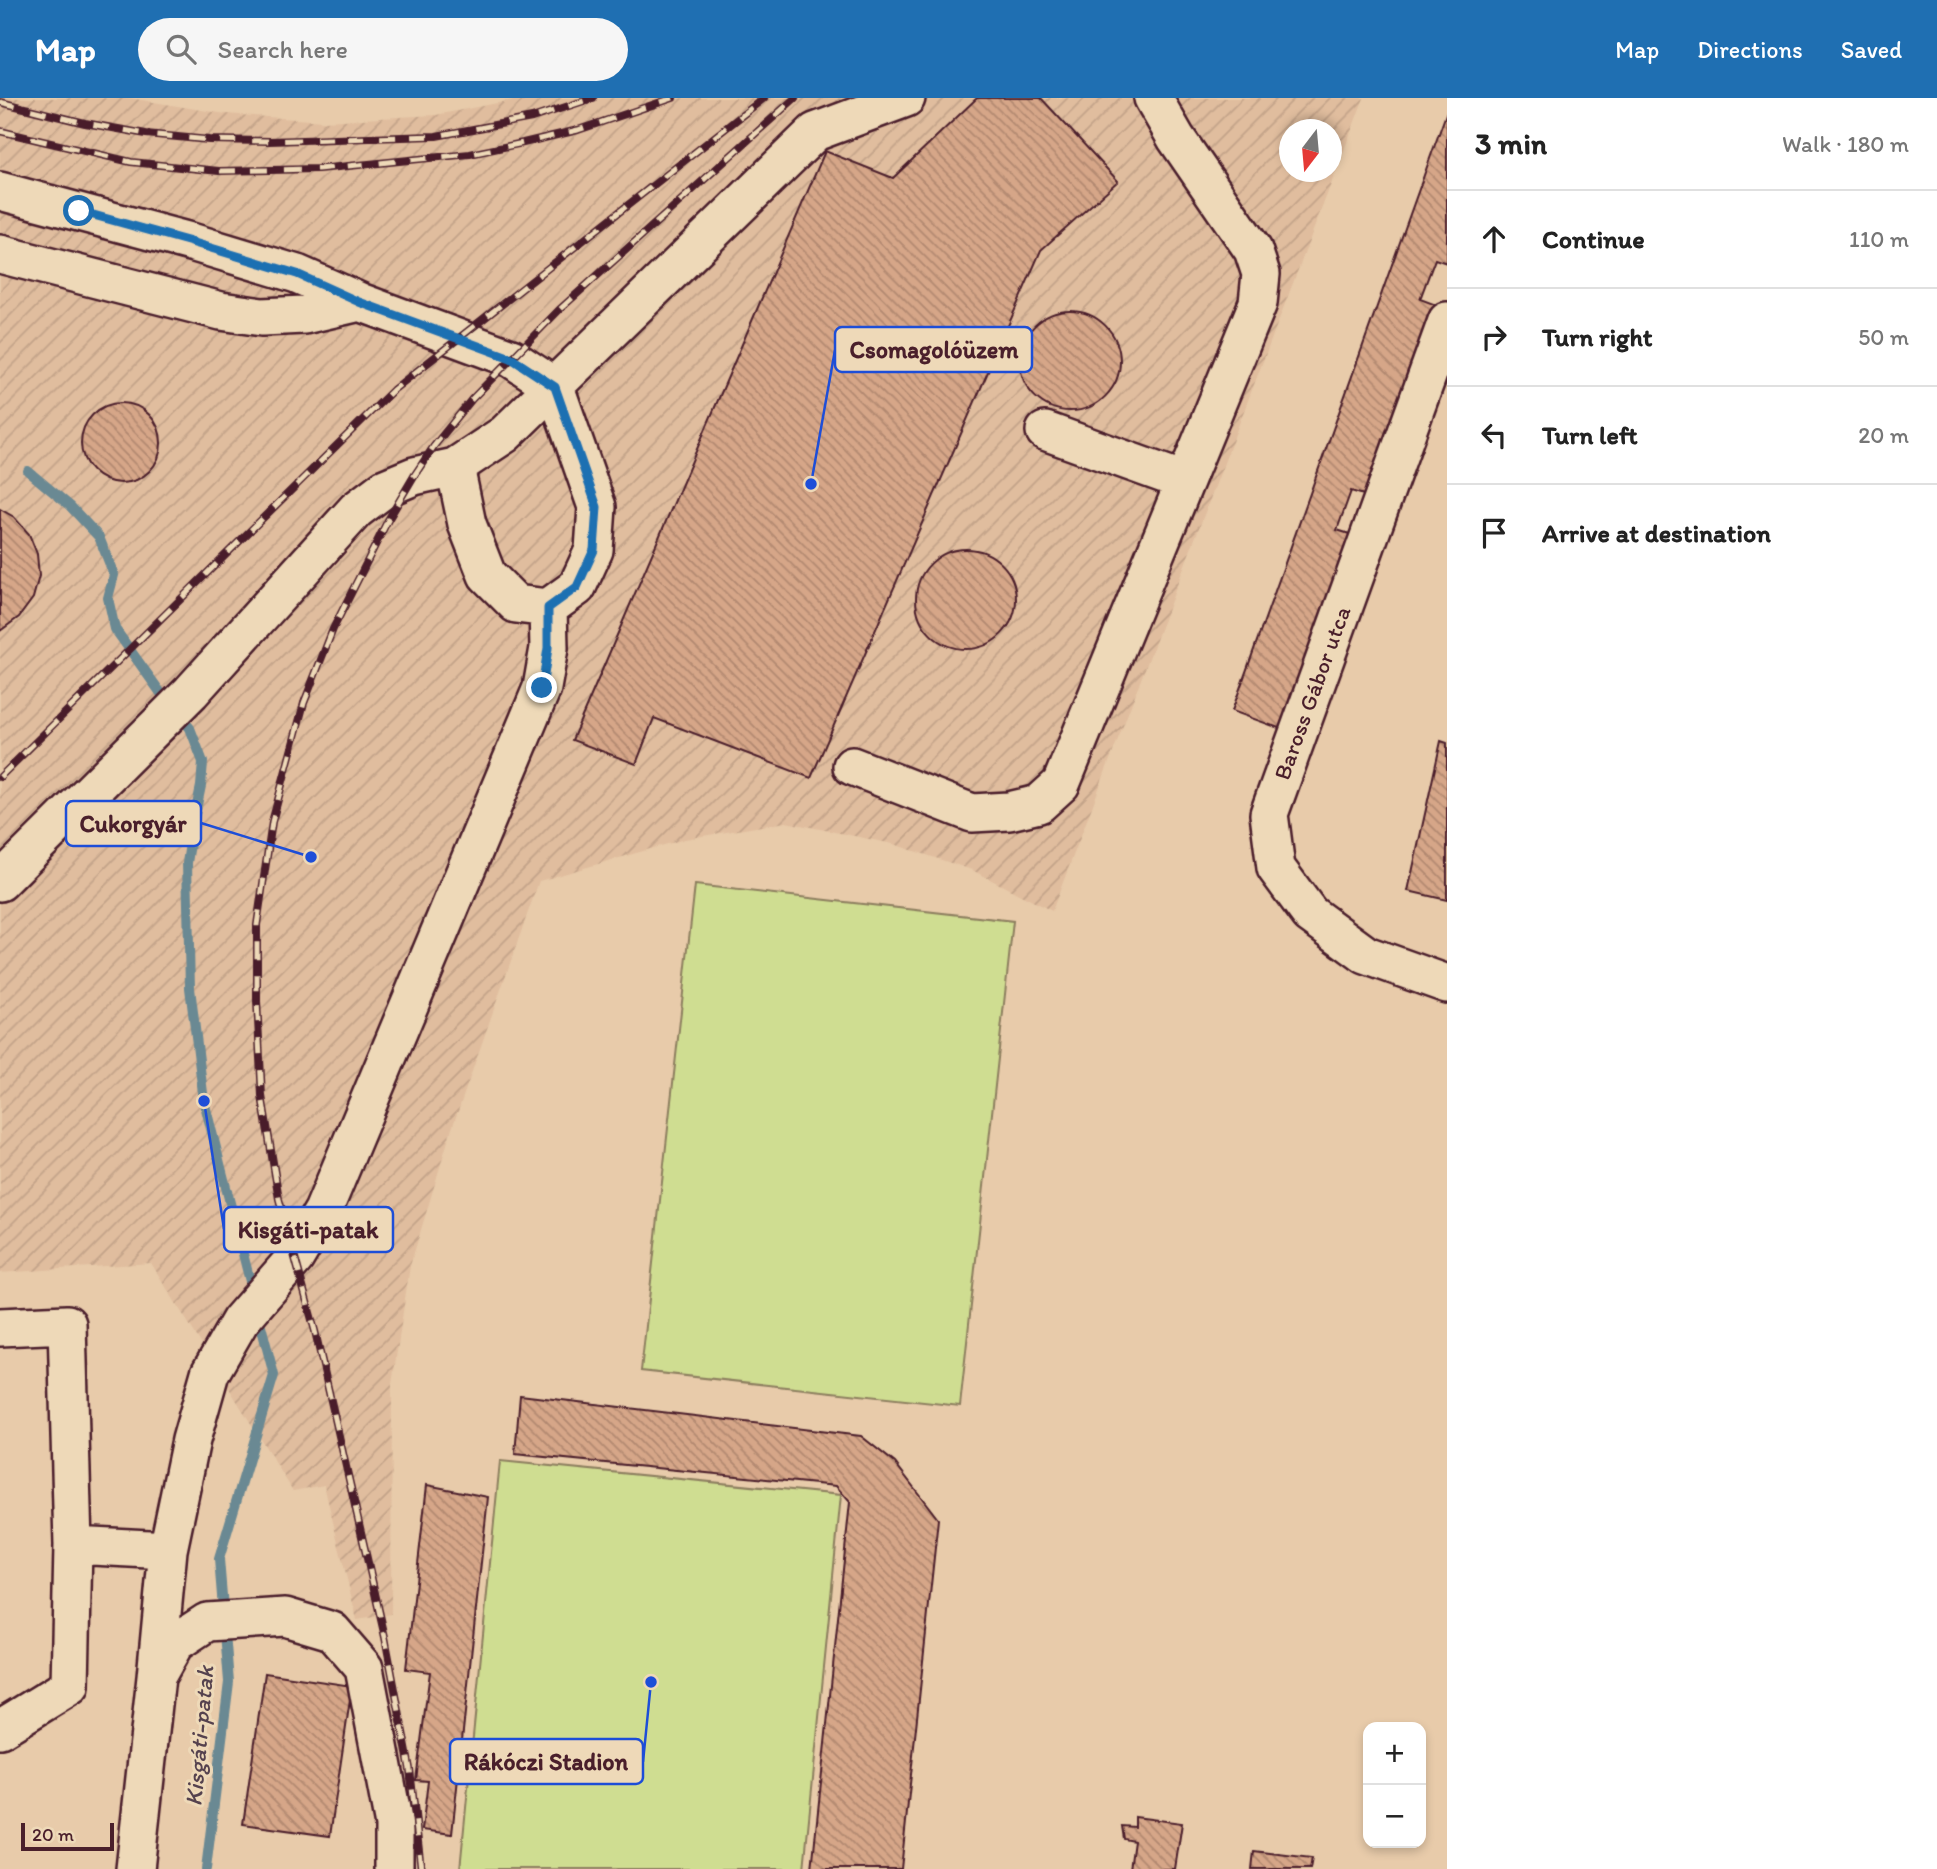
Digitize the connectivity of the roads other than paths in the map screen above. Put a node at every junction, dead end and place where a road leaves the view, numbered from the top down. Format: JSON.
{"nodes":[{"id":1,"x":906,"y":98,"type":"edge"},
{"id":2,"x":1153,"y":98,"type":"edge"},
{"id":3,"x":0,"y":191,"type":"edge"},
{"id":4,"x":0,"y":254,"type":"edge"},
{"id":5,"x":359,"y":302,"type":"junction"},
{"id":6,"x":1447,"y":321,"type":"edge"},
{"id":7,"x":555,"y":387,"type":"junction"},
{"id":8,"x":1045,"y":431,"type":"dead end"},
{"id":9,"x":455,"y":467,"type":"junction"},
{"id":10,"x":1184,"y":481,"type":"junction"},
{"id":11,"x":548,"y":608,"type":"junction"},
{"id":12,"x":852,"y":766,"type":"dead end"},
{"id":13,"x":0,"y":882,"type":"edge"},
{"id":14,"x":1447,"y":984,"type":"edge"},
{"id":15,"x":0,"y":1327,"type":"edge"},
{"id":16,"x":73,"y":1545,"type":"junction"},
{"id":17,"x":168,"y":1550,"type":"junction"},
{"id":18,"x":156,"y":1677,"type":"junction"},
{"id":19,"x":0,"y":1729,"type":"edge"},
{"id":20,"x":135,"y":1869,"type":"edge"},
{"id":21,"x":394,"y":1869,"type":"edge"}],
"edges":[{"from":1,"to":7,"type":"lane"},
{"from":2,"to":10,"type":"lane"},
{"from":3,"to":5,"type":"lane"},
{"from":4,"to":5,"type":"lane"},
{"from":5,"to":7,"type":"lane"},
{"from":6,"to":14,"type":"lane","name":"Baross Gábor utca"},
{"from":7,"to":9,"type":"lane"},
{"from":7,"to":11,"type":"lane"},
{"from":8,"to":10,"type":"lane"},
{"from":9,"to":11,"type":"lane"},
{"from":9,"to":13,"type":"lane"},
{"from":10,"to":12,"type":"lane"},
{"from":11,"to":17,"type":"lane"},
{"from":15,"to":16,"type":"lane"},
{"from":16,"to":17,"type":"lane"},
{"from":16,"to":19,"type":"lane"},
{"from":17,"to":18,"type":"lane"},
{"from":18,"to":20,"type":"lane"},
{"from":18,"to":21,"type":"lane"}]}
